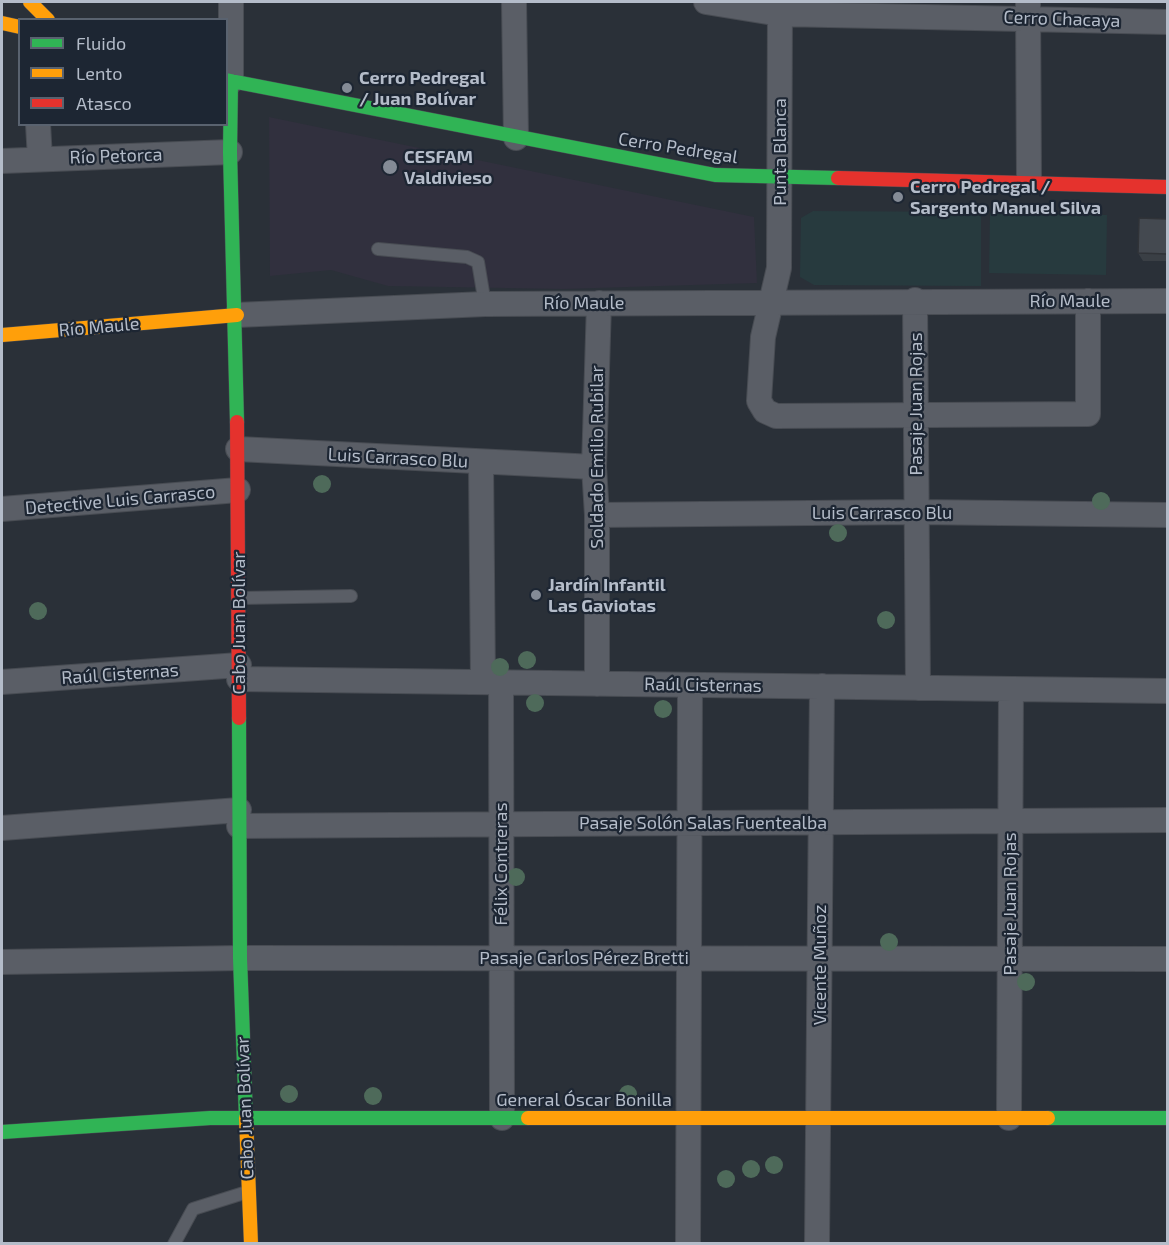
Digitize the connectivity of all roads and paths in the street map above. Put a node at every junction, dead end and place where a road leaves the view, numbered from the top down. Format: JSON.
{"nodes":[{"id":1,"x":231,"y":2,"type":"edge"},
{"id":2,"x":514,"y":2,"type":"edge"},
{"id":3,"x":706,"y":2,"type":"edge"},
{"id":4,"x":780,"y":8,"type":"edge"},
{"id":5,"x":1028,"y":10,"type":"edge"},
{"id":6,"x":1167,"y":22,"type":"edge"},
{"id":7,"x":2,"y":23,"type":"edge"},
{"id":8,"x":18,"y":27,"type":"edge"},
{"id":9,"x":229,"y":80,"type":"edge"},
{"id":10,"x":38,"y":126,"type":"edge"},
{"id":11,"x":516,"y":138,"type":"junction"},
{"id":12,"x":230,"y":152,"type":"junction"},
{"id":13,"x":40,"y":159,"type":"junction"},
{"id":14,"x":2,"y":160,"type":"edge"},
{"id":15,"x":781,"y":179,"type":"junction"},
{"id":16,"x":1029,"y":182,"type":"junction"},
{"id":17,"x":1167,"y":187,"type":"edge"},
{"id":18,"x":378,"y":249,"type":"dead end"},
{"id":19,"x":915,"y":300,"type":"junction"},
{"id":20,"x":1088,"y":301,"type":"junction"},
{"id":21,"x":1167,"y":301,"type":"edge"},
{"id":22,"x":599,"y":303,"type":"junction"},
{"id":23,"x":773,"y":303,"type":"junction"},
{"id":24,"x":485,"y":304,"type":"junction"},
{"id":25,"x":237,"y":315,"type":"junction"},
{"id":26,"x":2,"y":335,"type":"edge"},
{"id":27,"x":916,"y":415,"type":"junction"},
{"id":28,"x":238,"y":449,"type":"junction"},
{"id":29,"x":481,"y":463,"type":"junction"},
{"id":30,"x":594,"y":467,"type":"junction"},
{"id":31,"x":238,"y":490,"type":"junction"},
{"id":32,"x":2,"y":509,"type":"edge"},
{"id":33,"x":916,"y":512,"type":"junction"},
{"id":34,"x":1167,"y":515,"type":"edge"},
{"id":35,"x":597,"y":516,"type":"junction"},
{"id":36,"x":351,"y":596,"type":"dead end"},
{"id":37,"x":238,"y":598,"type":"junction"},
{"id":38,"x":239,"y":672,"type":"junction"},
{"id":39,"x":2,"y":682,"type":"edge"},
{"id":40,"x":492,"y":682,"type":"junction"},
{"id":41,"x":597,"y":684,"type":"junction"},
{"id":42,"x":690,"y":685,"type":"junction"},
{"id":43,"x":822,"y":686,"type":"junction"},
{"id":44,"x":918,"y":687,"type":"junction"},
{"id":45,"x":1011,"y":689,"type":"junction"},
{"id":46,"x":1167,"y":691,"type":"edge"},
{"id":47,"x":239,"y":818,"type":"junction"},
{"id":48,"x":1167,"y":820,"type":"edge"},
{"id":49,"x":1011,"y":821,"type":"junction"},
{"id":50,"x":821,"y":822,"type":"junction"},
{"id":51,"x":690,"y":823,"type":"junction"},
{"id":52,"x":501,"y":824,"type":"junction"},
{"id":53,"x":2,"y":828,"type":"edge"},
{"id":54,"x":240,"y":958,"type":"junction"},
{"id":55,"x":501,"y":958,"type":"junction"},
{"id":56,"x":689,"y":958,"type":"junction"},
{"id":57,"x":820,"y":959,"type":"junction"},
{"id":58,"x":1010,"y":959,"type":"junction"},
{"id":59,"x":1167,"y":959,"type":"edge"},
{"id":60,"x":2,"y":962,"type":"edge"},
{"id":61,"x":244,"y":1118,"type":"junction"},
{"id":62,"x":502,"y":1118,"type":"junction"},
{"id":63,"x":688,"y":1118,"type":"junction"},
{"id":64,"x":818,"y":1118,"type":"junction"},
{"id":65,"x":1009,"y":1118,"type":"junction"},
{"id":66,"x":1167,"y":1118,"type":"edge"},
{"id":67,"x":2,"y":1132,"type":"edge"},
{"id":68,"x":249,"y":1191,"type":"junction"},
{"id":69,"x":174,"y":1244,"type":"edge"},
{"id":70,"x":251,"y":1244,"type":"edge"},
{"id":71,"x":688,"y":1244,"type":"edge"},
{"id":72,"x":817,"y":1244,"type":"edge"}],
"edges":[{"from":1,"to":9,"type":"street","name":"Cabo Juan Bolívar"},
{"from":2,"to":11,"type":"street"},
{"from":3,"to":4,"type":"street","name":"Cerro Chacaya"},
{"from":4,"to":5,"type":"street","name":"Cerro Chacaya"},
{"from":4,"to":15,"type":"street","name":"Punta Blanca"},
{"from":5,"to":6,"type":"street","name":"Cerro Chacaya"},
{"from":5,"to":16,"type":"street"},
{"from":7,"to":8,"type":"street"},
{"from":9,"to":11,"type":"street","name":"Cerro Pedregal"},
{"from":9,"to":12,"type":"street","name":"Cabo Juan Bolívar"},
{"from":10,"to":13,"type":"street"},
{"from":11,"to":15,"type":"street","name":"Cerro Pedregal"},
{"from":12,"to":13,"type":"street","name":"Río Petorca"},
{"from":12,"to":25,"type":"street","name":"Cabo Juan Bolívar"},
{"from":13,"to":14,"type":"street","name":"Río Petorca"},
{"from":15,"to":16,"type":"street","name":"Cerro Pedregal"},
{"from":15,"to":23,"type":"street","name":"Punta Blanca"},
{"from":16,"to":17,"type":"street","name":"Cerro Pedregal"},
{"from":18,"to":24,"type":"lane"},
{"from":19,"to":20,"type":"street","name":"Río Maule"},
{"from":19,"to":23,"type":"street","name":"Río Maule"},
{"from":19,"to":27,"type":"street","name":"Pasaje Juan Rojas"},
{"from":20,"to":21,"type":"street","name":"Río Maule"},
{"from":20,"to":27,"type":"street"},
{"from":22,"to":23,"type":"street","name":"Río Maule"},
{"from":22,"to":24,"type":"street","name":"Río Maule"},
{"from":22,"to":30,"type":"street","name":"Soldado Emilio Rubilar"},
{"from":23,"to":27,"type":"street","name":"Punta Blanca"},
{"from":24,"to":25,"type":"street","name":"Río Maule"},
{"from":25,"to":26,"type":"street","name":"Río Maule"},
{"from":25,"to":28,"type":"street","name":"Cabo Juan Bolívar"},
{"from":27,"to":33,"type":"street","name":"Pasaje Juan Rojas"},
{"from":28,"to":29,"type":"street","name":"Luis Carrasco Blu"},
{"from":28,"to":31,"type":"street","name":"Cabo Juan Bolívar"},
{"from":29,"to":30,"type":"street","name":"Luis Carrasco Blu"},
{"from":29,"to":40,"type":"street","name":"Félix Contreras"},
{"from":30,"to":35,"type":"street","name":"Soldado Emilio Rubilar"},
{"from":31,"to":32,"type":"street","name":"Detective Luis Carrasco"},
{"from":31,"to":37,"type":"street","name":"Cabo Juan Bolívar"},
{"from":33,"to":34,"type":"street","name":"Luis Carrasco Blu"},
{"from":33,"to":35,"type":"street","name":"Luis Carrasco Blu"},
{"from":33,"to":44,"type":"street","name":"Pasaje Juan Rojas"},
{"from":35,"to":41,"type":"street","name":"Soldado Emilio Rubilar"},
{"from":36,"to":37,"type":"lane"},
{"from":37,"to":38,"type":"street","name":"Cabo Juan Bolívar"},
{"from":38,"to":39,"type":"street","name":"Raúl Cisternas"},
{"from":38,"to":40,"type":"street","name":"Raúl Cisternas"},
{"from":38,"to":47,"type":"street","name":"Cabo Juan Bolívar"},
{"from":40,"to":41,"type":"street","name":"Raúl Cisternas"},
{"from":40,"to":52,"type":"street","name":"Félix Contreras"},
{"from":41,"to":42,"type":"street","name":"Raúl Cisternas"},
{"from":42,"to":43,"type":"street","name":"Raúl Cisternas"},
{"from":42,"to":51,"type":"street"},
{"from":43,"to":44,"type":"street","name":"Raúl Cisternas"},
{"from":43,"to":50,"type":"street","name":"Vicente Muñoz"},
{"from":44,"to":45,"type":"street","name":"Raúl Cisternas"},
{"from":45,"to":46,"type":"street","name":"Raúl Cisternas"},
{"from":45,"to":49,"type":"street","name":"Pasaje Juan Rojas"},
{"from":47,"to":52,"type":"street","name":"Pasaje Solón Salas Fuentealba"},
{"from":47,"to":53,"type":"street","name":"Pasaje Solón Salas Fuentealba"},
{"from":47,"to":54,"type":"street","name":"Cabo Juan Bolívar"},
{"from":48,"to":49,"type":"street","name":"Pasaje Solón Salas Fuentealba"},
{"from":49,"to":50,"type":"street","name":"Pasaje Solón Salas Fuentealba"},
{"from":49,"to":58,"type":"street","name":"Pasaje Juan Rojas"},
{"from":50,"to":51,"type":"street","name":"Pasaje Solón Salas Fuentealba"},
{"from":50,"to":57,"type":"street","name":"Vicente Muñoz"},
{"from":51,"to":52,"type":"street","name":"Pasaje Solón Salas Fuentealba"},
{"from":51,"to":56,"type":"street"},
{"from":52,"to":55,"type":"street","name":"Félix Contreras"},
{"from":54,"to":55,"type":"street","name":"Pasaje Carlos Pérez Bretti"},
{"from":54,"to":60,"type":"street","name":"Pasaje Carlos Pérez Bretti"},
{"from":54,"to":61,"type":"street","name":"Cabo Juan Bolívar"},
{"from":55,"to":56,"type":"street","name":"Pasaje Carlos Pérez Bretti"},
{"from":55,"to":62,"type":"street","name":"Félix Contreras"},
{"from":56,"to":57,"type":"street","name":"Pasaje Carlos Pérez Bretti"},
{"from":56,"to":63,"type":"street"},
{"from":57,"to":58,"type":"street","name":"Pasaje Carlos Pérez Bretti"},
{"from":57,"to":64,"type":"street","name":"Vicente Muñoz"},
{"from":58,"to":59,"type":"street","name":"Pasaje Carlos Pérez Bretti"},
{"from":58,"to":65,"type":"street","name":"Pasaje Juan Rojas"},
{"from":61,"to":62,"type":"street","name":"General Óscar Bonilla"},
{"from":61,"to":67,"type":"street","name":"General Óscar Bonilla"},
{"from":61,"to":68,"type":"street","name":"Cabo Juan Bolívar"},
{"from":62,"to":63,"type":"street","name":"General Óscar Bonilla"},
{"from":63,"to":64,"type":"street","name":"General Óscar Bonilla"},
{"from":63,"to":71,"type":"street"},
{"from":64,"to":65,"type":"street","name":"General Óscar Bonilla"},
{"from":64,"to":72,"type":"street","name":"Vicente Muñoz"},
{"from":65,"to":66,"type":"street","name":"General Óscar Bonilla"},
{"from":68,"to":69,"type":"lane"},
{"from":68,"to":70,"type":"street","name":"Cabo Juan Bolívar"}]}
